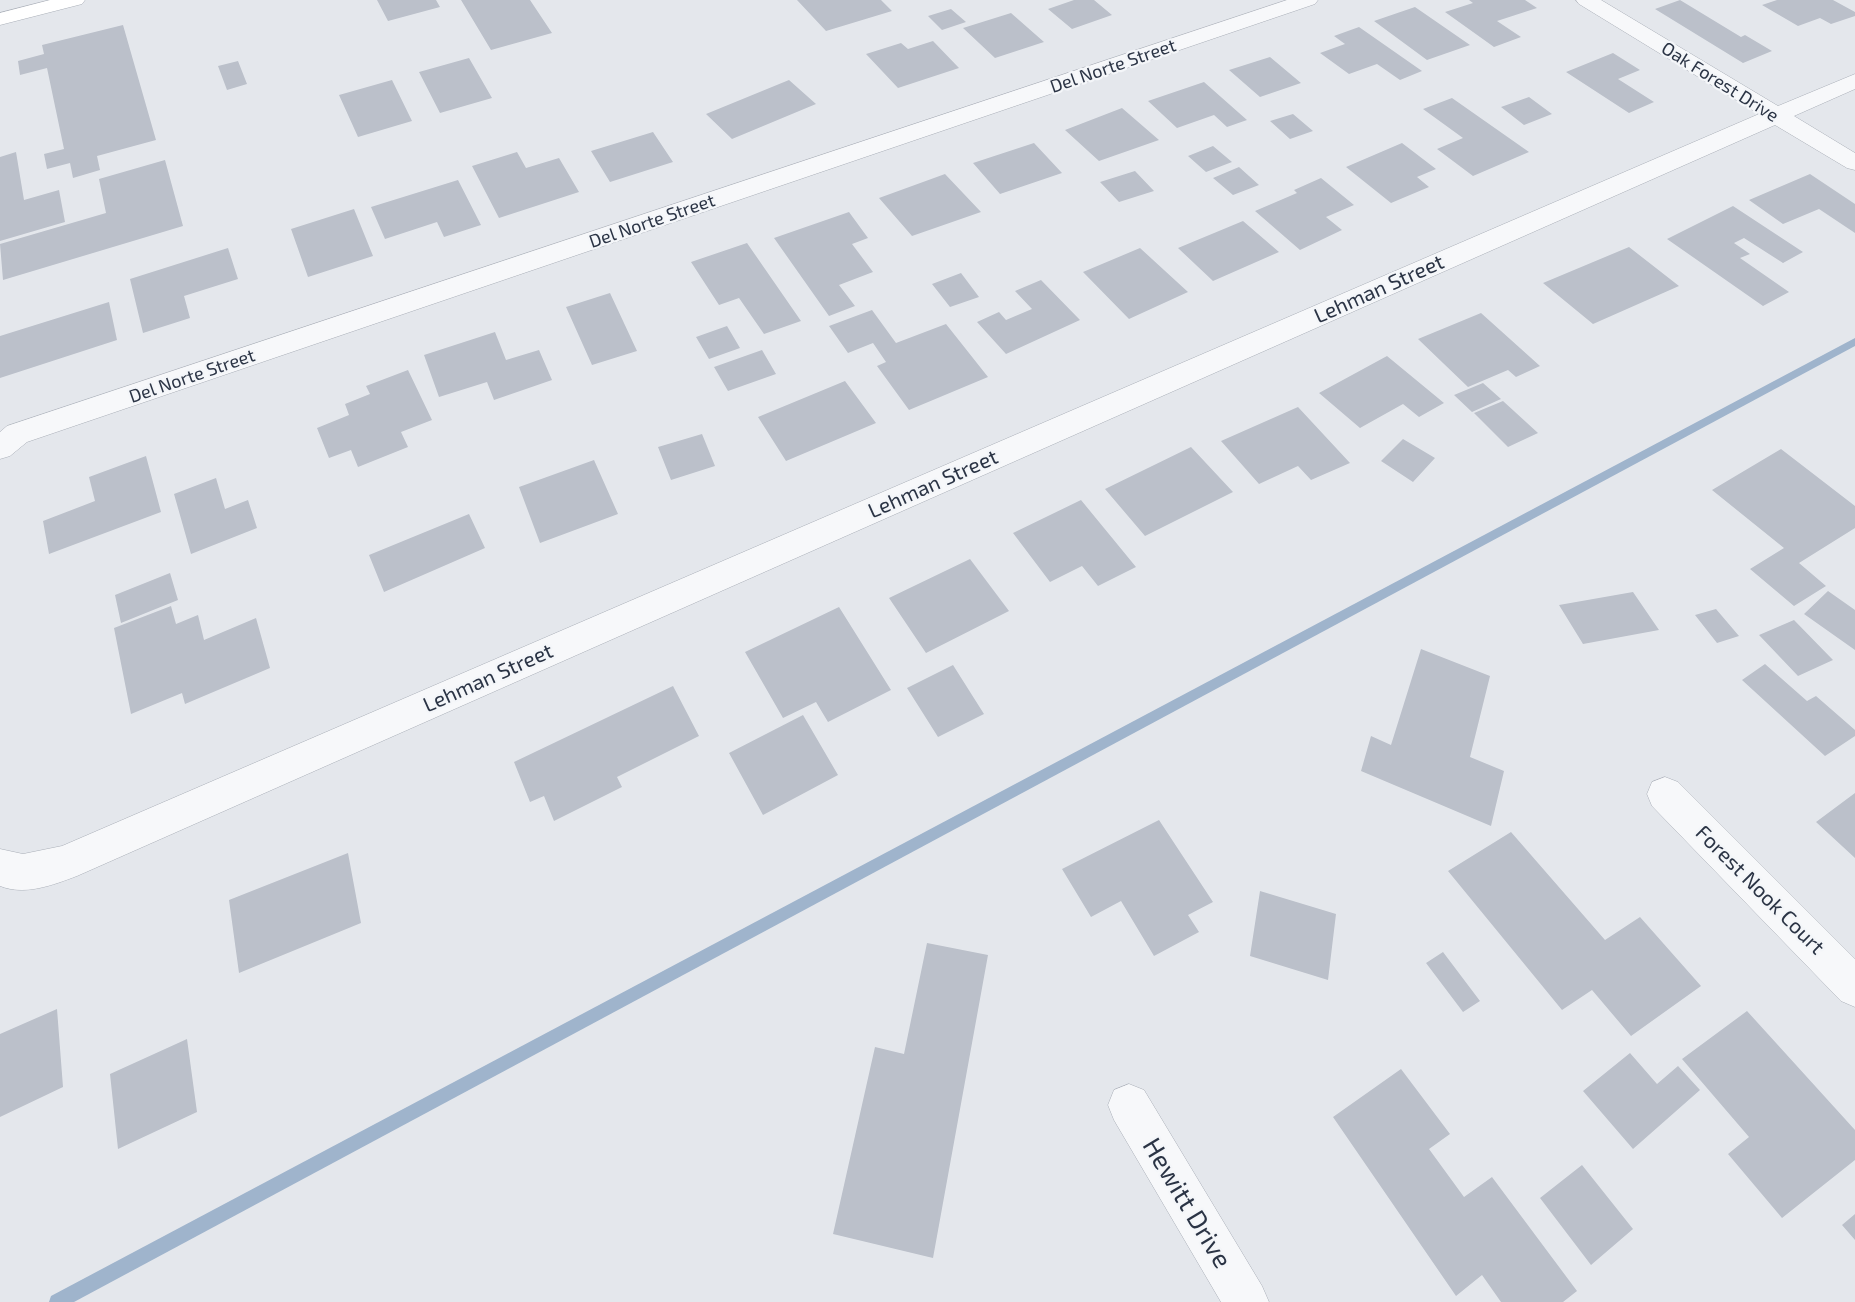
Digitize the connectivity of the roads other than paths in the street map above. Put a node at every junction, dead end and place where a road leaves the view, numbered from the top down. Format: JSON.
{"nodes":[{"id":1,"x":75,"y":0,"type":"edge"},
{"id":2,"x":1308,"y":0,"type":"edge"},
{"id":3,"x":1586,"y":0,"type":"edge"},
{"id":4,"x":0,"y":19,"type":"edge"},
{"id":5,"x":1855,"y":81,"type":"edge"},
{"id":6,"x":1775,"y":116,"type":"junction"},
{"id":7,"x":1855,"y":163,"type":"edge"},
{"id":8,"x":0,"y":448,"type":"edge"},
{"id":9,"x":1665,"y":794,"type":"dead end"},
{"id":10,"x":4,"y":870,"type":"edge"},
{"id":11,"x":1855,"y":987,"type":"edge"},
{"id":12,"x":1129,"y":1105,"type":"dead end"},
{"id":13,"x":1246,"y":1302,"type":"edge"}],
"edges":[{"from":1,"to":4,"type":"main road"},
{"from":2,"to":8,"type":"street","name":"Del Norte Street"},
{"from":3,"to":6,"type":"street","name":"Oak Forest Drive"},
{"from":5,"to":6,"type":"street","name":"Lehman Street"},
{"from":6,"to":7,"type":"street","name":"Oak Forest Drive"},
{"from":6,"to":10,"type":"street","name":"Lehman Street"},
{"from":9,"to":11,"type":"street","name":"Forest Nook Court"},
{"from":12,"to":13,"type":"street","name":"Hewitt Drive"}]}
